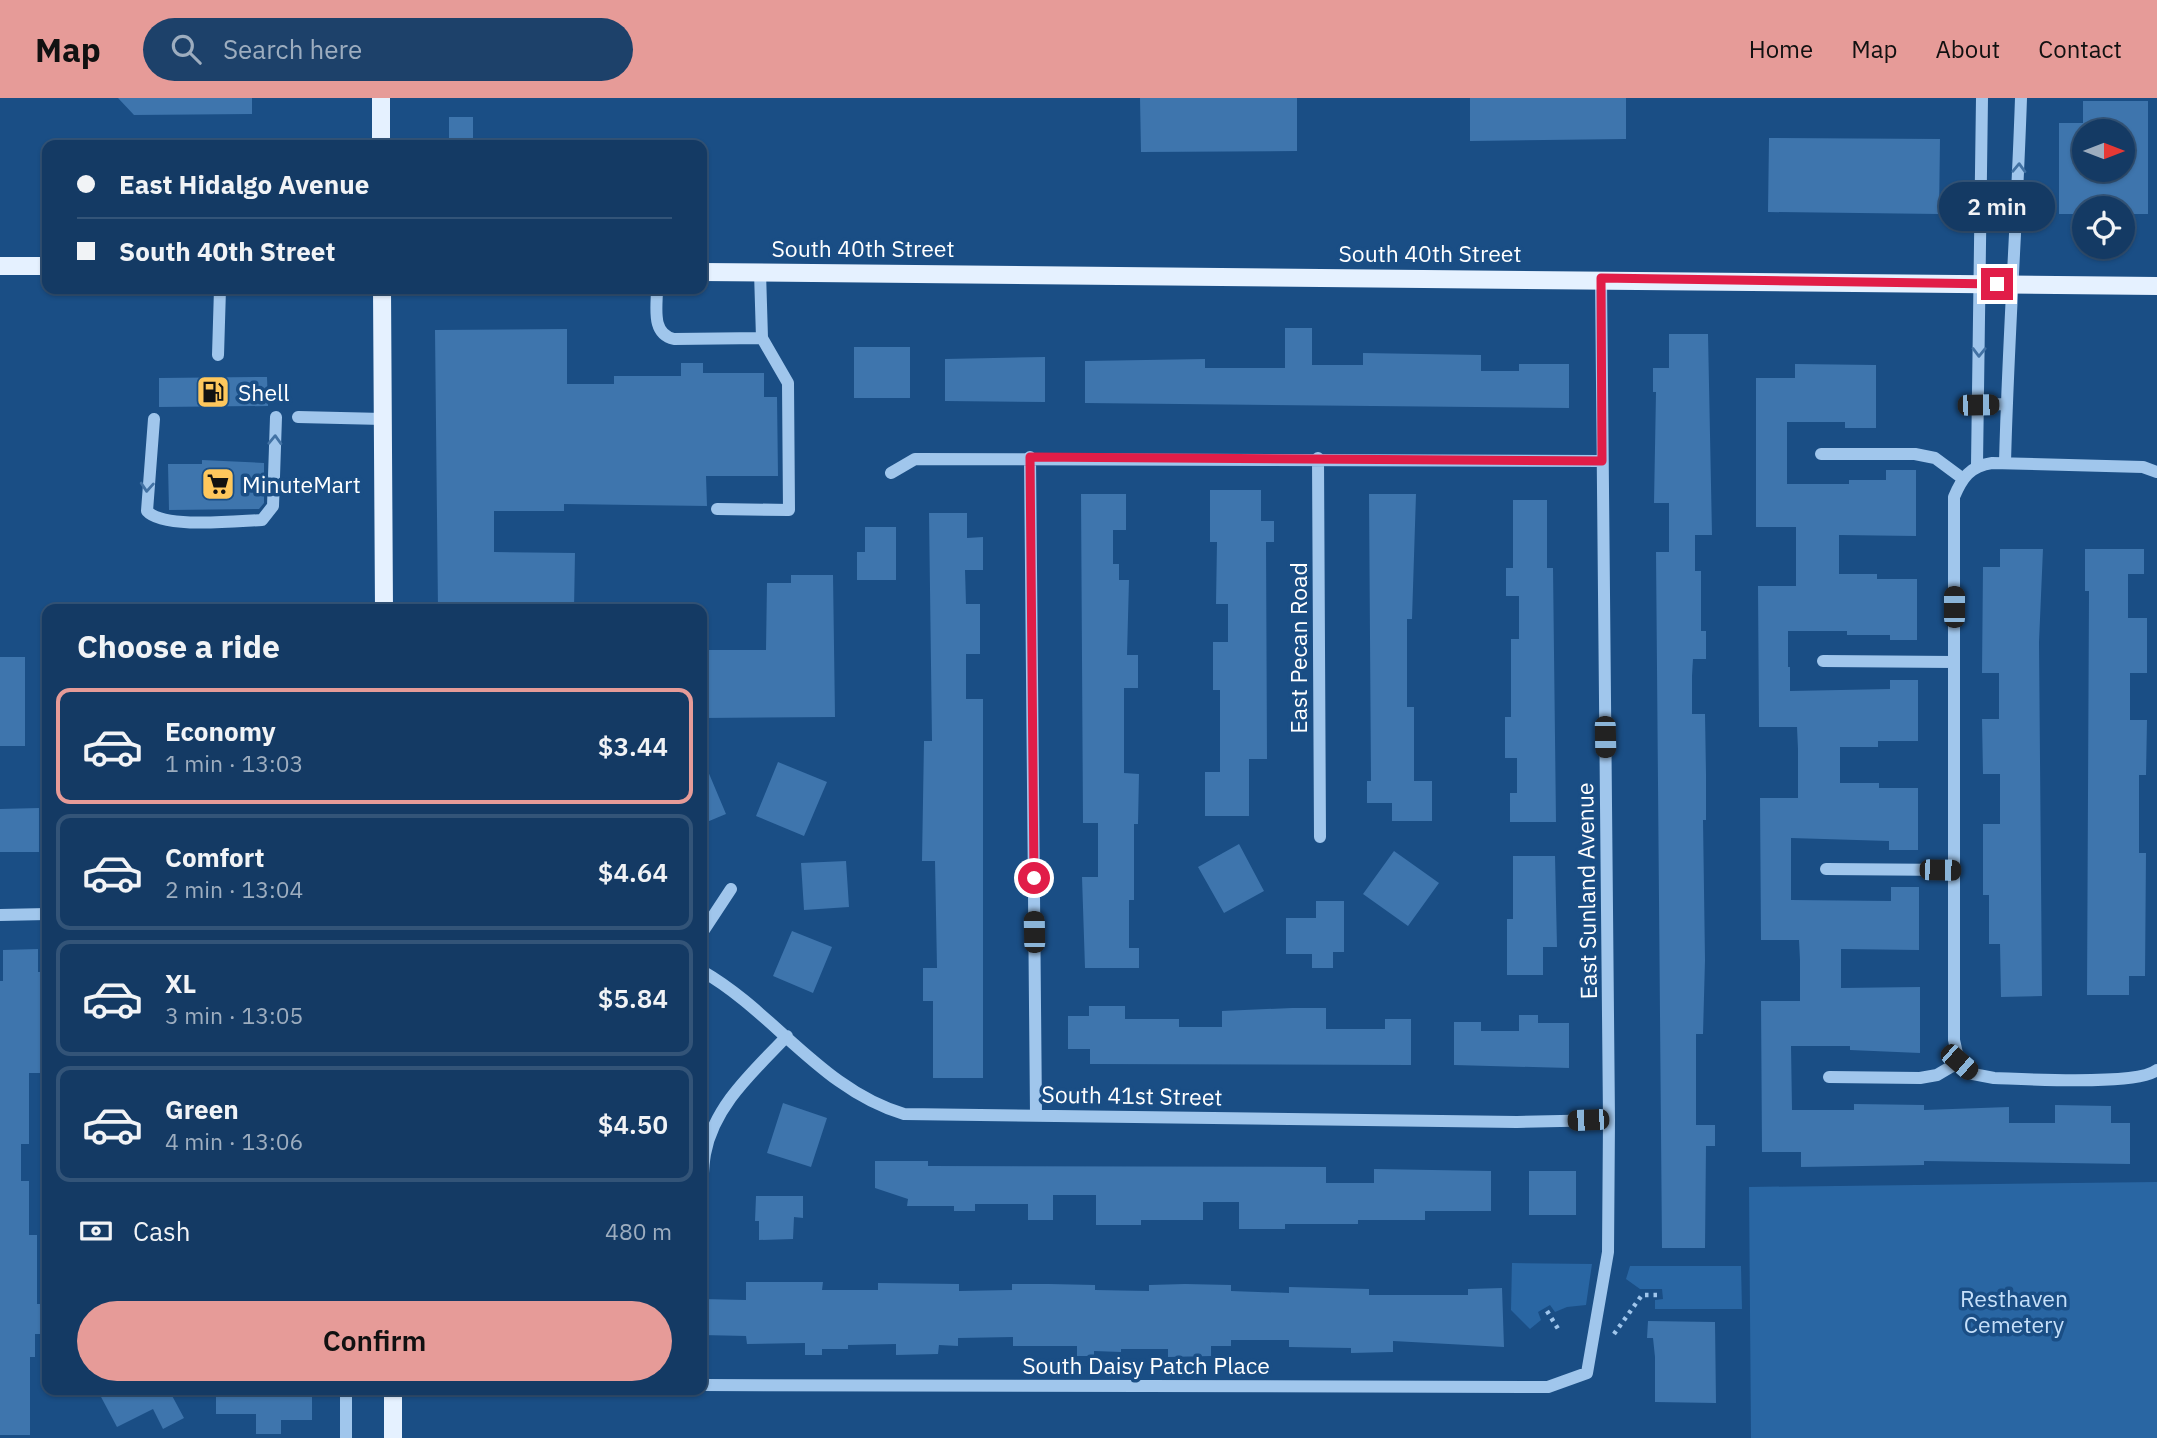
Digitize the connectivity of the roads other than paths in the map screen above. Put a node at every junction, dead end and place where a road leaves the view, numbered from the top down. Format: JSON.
{"nodes":[{"id":1,"x":381,"y":98,"type":"edge"},
{"id":2,"x":1982,"y":98,"type":"edge"},
{"id":3,"x":2021,"y":98,"type":"edge"},
{"id":4,"x":381,"y":140,"type":"edge"},
{"id":5,"x":0,"y":266,"type":"edge"},
{"id":6,"x":42,"y":266,"type":"edge"},
{"id":7,"x":707,"y":271,"type":"edge"},
{"id":8,"x":760,"y":272,"type":"junction"},
{"id":9,"x":1601,"y":278,"type":"junction"},
{"id":10,"x":1980,"y":284,"type":"junction"},
{"id":11,"x":2014,"y":285,"type":"junction"},
{"id":12,"x":2157,"y":286,"type":"edge"},
{"id":13,"x":220,"y":294,"type":"edge"},
{"id":14,"x":382,"y":294,"type":"edge"},
{"id":15,"x":657,"y":294,"type":"edge"},
{"id":16,"x":762,"y":338,"type":"junction"},
{"id":17,"x":219,"y":355,"type":"dead end"},
{"id":18,"x":2006,"y":404,"type":"junction"},
{"id":19,"x":1978,"y":405,"type":"junction"},
{"id":20,"x":298,"y":416,"type":"dead end"},
{"id":21,"x":276,"y":417,"type":"dead end"},
{"id":22,"x":154,"y":419,"type":"dead end"},
{"id":23,"x":383,"y":419,"type":"junction"},
{"id":24,"x":1821,"y":454,"type":"dead end"},
{"id":25,"x":1030,"y":457,"type":"junction"},
{"id":26,"x":1318,"y":458,"type":"junction"},
{"id":27,"x":1602,"y":461,"type":"junction"},
{"id":28,"x":2005,"y":463,"type":"junction"},
{"id":29,"x":1977,"y":465,"type":"junction"},
{"id":30,"x":2157,"y":472,"type":"edge"},
{"id":31,"x":891,"y":473,"type":"dead end"},
{"id":32,"x":1962,"y":478,"type":"junction"},
{"id":33,"x":717,"y":509,"type":"dead end"},
{"id":34,"x":384,"y":604,"type":"edge"},
{"id":35,"x":1823,"y":661,"type":"dead end"},
{"id":36,"x":1954,"y":662,"type":"junction"},
{"id":37,"x":1320,"y":837,"type":"dead end"},
{"id":38,"x":1826,"y":869,"type":"dead end"},
{"id":39,"x":1954,"y":870,"type":"junction"},
{"id":40,"x":731,"y":889,"type":"dead end"},
{"id":41,"x":42,"y":914,"type":"edge"},
{"id":42,"x":0,"y":915,"type":"edge"},
{"id":43,"x":707,"y":925,"type":"edge"},
{"id":44,"x":707,"y":974,"type":"edge"},
{"id":45,"x":787,"y":1036,"type":"junction"},
{"id":46,"x":1959,"y":1062,"type":"junction"},
{"id":47,"x":2157,"y":1070,"type":"edge"},
{"id":48,"x":1829,"y":1077,"type":"dead end"},
{"id":49,"x":1036,"y":1114,"type":"junction"},
{"id":50,"x":1609,"y":1120,"type":"junction"},
{"id":51,"x":707,"y":1148,"type":"edge"},
{"id":52,"x":1587,"y":1373,"type":"joint"},
{"id":53,"x":707,"y":1385,"type":"edge"},
{"id":54,"x":346,"y":1395,"type":"edge"},
{"id":55,"x":393,"y":1395,"type":"edge"},
{"id":56,"x":346,"y":1438,"type":"edge"},
{"id":57,"x":393,"y":1438,"type":"edge"}],
"edges":[{"from":1,"to":4,"type":"main road"},
{"from":2,"to":10,"type":"street"},
{"from":11,"to":3,"type":"street","one_way":true},
{"from":5,"to":6,"type":"main road"},
{"from":7,"to":8,"type":"main road","name":"South 40th Street"},
{"from":8,"to":9,"type":"main road","name":"South 40th Street"},
{"from":8,"to":16,"type":"street"},
{"from":9,"to":10,"type":"main road","name":"South 40th Street"},
{"from":9,"to":27,"type":"street","name":"East Sunland Avenue"},
{"from":10,"to":11,"type":"main road","name":"South 40th Street"},
{"from":10,"to":19,"type":"street","one_way":true},
{"from":11,"to":12,"type":"main road","name":"South 40th Street"},
{"from":11,"to":18,"type":"street"},
{"from":13,"to":17,"type":"street"},
{"from":14,"to":23,"type":"main road"},
{"from":15,"to":16,"type":"street"},
{"from":16,"to":33,"type":"street"},
{"from":18,"to":19,"type":"street"},
{"from":18,"to":28,"type":"street"},
{"from":19,"to":29,"type":"street"},
{"from":20,"to":23,"type":"street"},
{"from":22,"to":21,"type":"street","one_way":true},
{"from":23,"to":34,"type":"main road"},
{"from":24,"to":32,"type":"street"},
{"from":25,"to":26,"type":"street"},
{"from":25,"to":31,"type":"street"},
{"from":25,"to":49,"type":"street"},
{"from":26,"to":27,"type":"street"},
{"from":26,"to":37,"type":"street","name":"East Pecan Road"},
{"from":27,"to":50,"type":"street","name":"East Sunland Avenue"},
{"from":28,"to":29,"type":"street"},
{"from":28,"to":30,"type":"street"},
{"from":29,"to":32,"type":"street"},
{"from":32,"to":36,"type":"street"},
{"from":35,"to":36,"type":"street"},
{"from":36,"to":39,"type":"street"},
{"from":38,"to":39,"type":"street"},
{"from":39,"to":46,"type":"street"},
{"from":40,"to":43,"type":"street"},
{"from":41,"to":42,"type":"street"},
{"from":44,"to":45,"type":"street","name":"South 41st Street"},
{"from":45,"to":49,"type":"street","name":"South 41st Street"},
{"from":45,"to":51,"type":"street"},
{"from":46,"to":47,"type":"street"},
{"from":46,"to":48,"type":"street"},
{"from":49,"to":50,"type":"street","name":"South 41st Street"},
{"from":50,"to":52,"type":"street","name":"East Sunland Avenue"},
{"from":52,"to":53,"type":"street","name":"South Daisy Patch Place"},
{"from":54,"to":56,"type":"street"},
{"from":55,"to":57,"type":"main road"}]}
